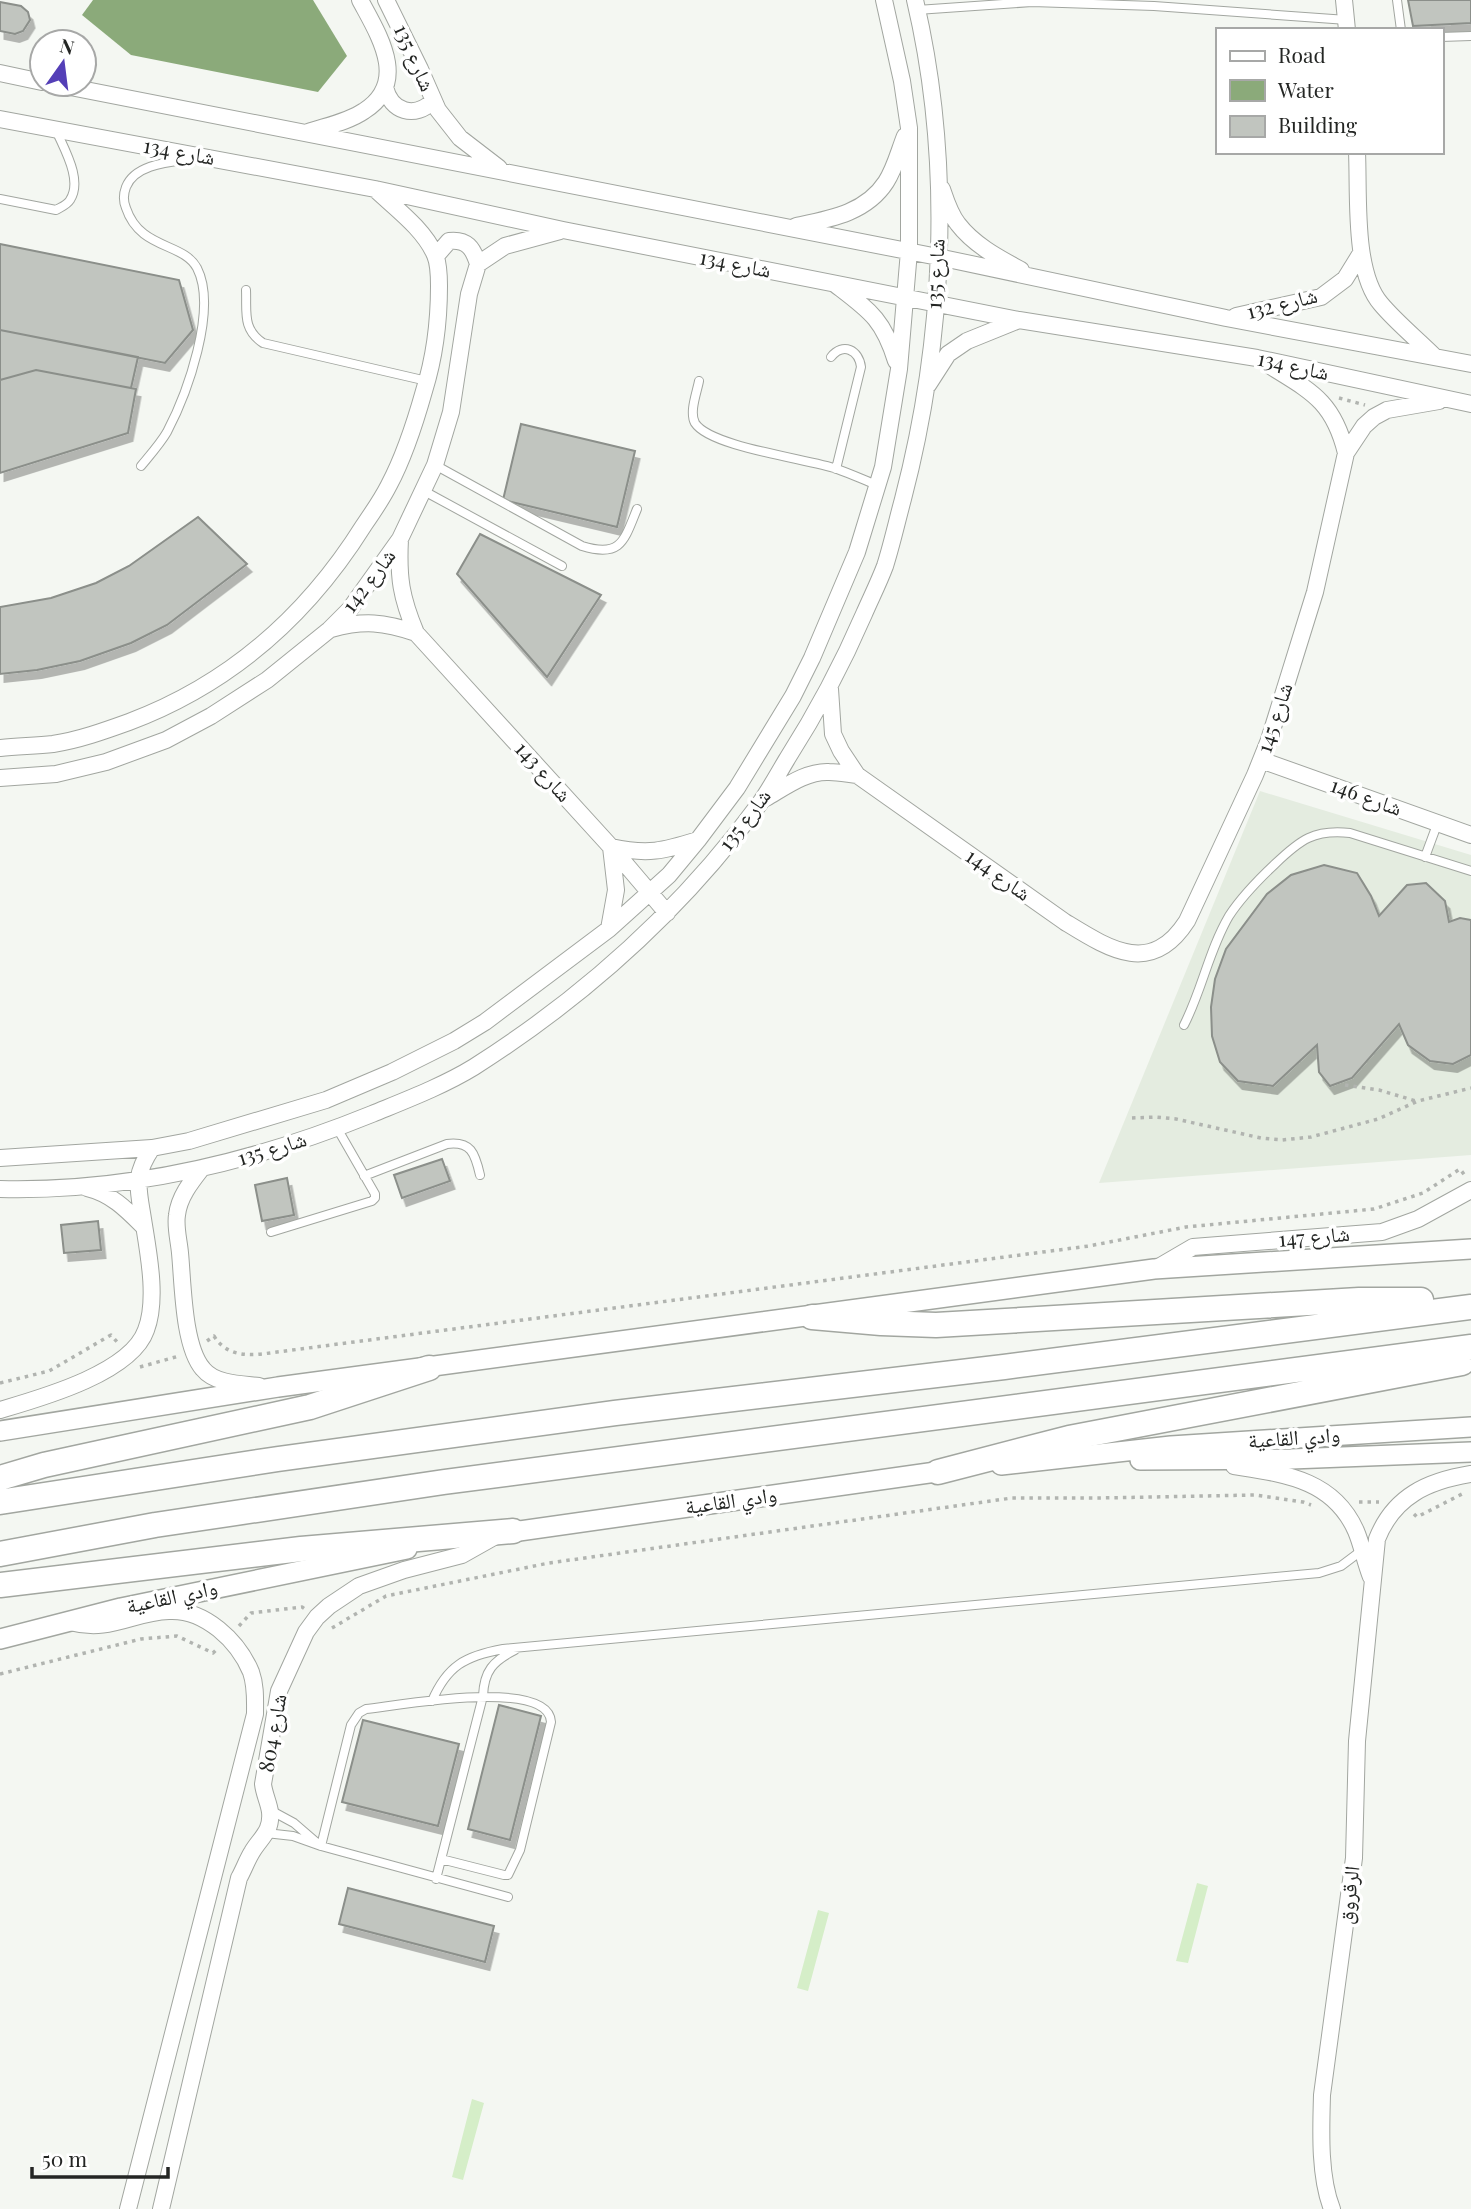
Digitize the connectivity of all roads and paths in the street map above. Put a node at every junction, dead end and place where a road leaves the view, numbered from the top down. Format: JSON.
{"nodes":[{"id":1,"x":360,"y":0,"type":"edge"},
{"id":2,"x":386,"y":0,"type":"edge"},
{"id":3,"x":884,"y":0,"type":"edge"},
{"id":4,"x":1344,"y":0,"type":"edge"},
{"id":5,"x":1396,"y":0,"type":"edge"},
{"id":6,"x":916,"y":5,"type":"edge"},
{"id":7,"x":1347,"y":25,"type":"edge"},
{"id":8,"x":1401,"y":28,"type":"edge"},
{"id":9,"x":1471,"y":36,"type":"edge"},
{"id":10,"x":1443,"y":37,"type":"edge"},
{"id":11,"x":0,"y":73,"type":"edge"},
{"id":12,"x":28,"y":79,"type":"edge"},
{"id":13,"x":384,"y":87,"type":"junction"},
{"id":14,"x":98,"y":92,"type":"edge"},
{"id":15,"x":433,"y":101,"type":"junction"},
{"id":16,"x":0,"y":119,"type":"edge"},
{"id":17,"x":908,"y":128,"type":"junction"},
{"id":18,"x":57,"y":130,"type":"junction"},
{"id":19,"x":306,"y":133,"type":"junction"},
{"id":20,"x":1357,"y":154,"type":"edge"},
{"id":21,"x":206,"y":157,"type":"junction"},
{"id":22,"x":504,"y":171,"type":"junction"},
{"id":23,"x":939,"y":182,"type":"junction"},
{"id":24,"x":375,"y":189,"type":"junction"},
{"id":25,"x":0,"y":199,"type":"edge"},
{"id":26,"x":788,"y":228,"type":"junction"},
{"id":27,"x":563,"y":230,"type":"junction"},
{"id":28,"x":909,"y":251,"type":"junction"},
{"id":29,"x":1361,"y":253,"type":"junction"},
{"id":30,"x":436,"y":256,"type":"junction"},
{"id":31,"x":938,"y":257,"type":"junction"},
{"id":32,"x":478,"y":264,"type":"junction"},
{"id":33,"x":1039,"y":279,"type":"junction"},
{"id":34,"x":834,"y":284,"type":"junction"},
{"id":35,"x":246,"y":290,"type":"dead end"},
{"id":36,"x":905,"y":296,"type":"junction"},
{"id":37,"x":935,"y":302,"type":"junction"},
{"id":38,"x":1226,"y":318,"type":"junction"},
{"id":39,"x":1019,"y":320,"type":"junction"},
{"id":40,"x":831,"y":357,"type":"dead end"},
{"id":41,"x":1435,"y":357,"type":"junction"},
{"id":42,"x":1257,"y":358,"type":"junction"},
{"id":43,"x":1471,"y":364,"type":"edge"},
{"id":44,"x":899,"y":369,"type":"junction"},
{"id":45,"x":427,"y":381,"type":"junction"},
{"id":46,"x":699,"y":381,"type":"dead end"},
{"id":47,"x":927,"y":387,"type":"junction"},
{"id":48,"x":1448,"y":399,"type":"junction"},
{"id":49,"x":1324,"y":404,"type":"junction"},
{"id":50,"x":1471,"y":404,"type":"edge"},
{"id":51,"x":1380,"y":414,"type":"junction"},
{"id":52,"x":1346,"y":453,"type":"junction"},
{"id":53,"x":141,"y":466,"type":"dead end"},
{"id":54,"x":435,"y":466,"type":"junction"},
{"id":55,"x":836,"y":469,"type":"junction"},
{"id":56,"x":877,"y":485,"type":"junction"},
{"id":57,"x":424,"y":491,"type":"junction"},
{"id":58,"x":637,"y":509,"type":"dead end"},
{"id":59,"x":400,"y":540,"type":"junction"},
{"id":60,"x":562,"y":566,"type":"dead end"},
{"id":61,"x":329,"y":630,"type":"junction"},
{"id":62,"x":416,"y":633,"type":"junction"},
{"id":63,"x":830,"y":689,"type":"junction"},
{"id":64,"x":0,"y":748,"type":"edge"},
{"id":65,"x":1261,"y":760,"type":"junction"},
{"id":66,"x":857,"y":775,"type":"junction"},
{"id":67,"x":0,"y":778,"type":"edge"},
{"id":68,"x":761,"y":801,"type":"junction"},
{"id":69,"x":1437,"y":822,"type":"junction"},
{"id":70,"x":1471,"y":835,"type":"edge"},
{"id":71,"x":698,"y":840,"type":"junction"},
{"id":72,"x":611,"y":846,"type":"junction"},
{"id":73,"x":1425,"y":857,"type":"junction"},
{"id":74,"x":1471,"y":871,"type":"edge"},
{"id":75,"x":650,"y":893,"type":"junction"},
{"id":76,"x":667,"y":913,"type":"junction"},
{"id":77,"x":609,"y":929,"type":"junction"},
{"id":78,"x":1147,"y":953,"type":"joint"},
{"id":79,"x":1184,"y":1025,"type":"dead end"},
{"id":80,"x":1345,"y":1084,"type":"dead end"},
{"id":81,"x":1471,"y":1088,"type":"edge"},
{"id":82,"x":1418,"y":1101,"type":"junction"},
{"id":83,"x":1132,"y":1118,"type":"dead end"},
{"id":84,"x":337,"y":1128,"type":"junction"},
{"id":85,"x":152,"y":1147,"type":"junction"},
{"id":86,"x":0,"y":1158,"type":"edge"},
{"id":87,"x":202,"y":1168,"type":"junction"},
{"id":88,"x":480,"y":1174,"type":"dead end"},
{"id":89,"x":364,"y":1176,"type":"junction"},
{"id":90,"x":137,"y":1181,"type":"junction"},
{"id":91,"x":1471,"y":1184,"type":"edge"},
{"id":92,"x":82,"y":1186,"type":"junction"},
{"id":93,"x":0,"y":1189,"type":"edge"},
{"id":94,"x":1471,"y":1190,"type":"edge"},
{"id":95,"x":144,"y":1227,"type":"junction"},
{"id":96,"x":271,"y":1232,"type":"dead end"},
{"id":97,"x":1471,"y":1249,"type":"edge"},
{"id":98,"x":1154,"y":1269,"type":"junction"},
{"id":99,"x":1471,"y":1300,"type":"edge"},
{"id":100,"x":1471,"y":1307,"type":"edge"},
{"id":101,"x":812,"y":1317,"type":"junction"},
{"id":102,"x":1471,"y":1347,"type":"edge"},
{"id":103,"x":193,"y":1349,"type":"junction"},
{"id":104,"x":129,"y":1355,"type":"junction"},
{"id":105,"x":1471,"y":1362,"type":"edge"},
{"id":106,"x":429,"y":1368,"type":"junction"},
{"id":107,"x":0,"y":1383,"type":"edge"},
{"id":108,"x":278,"y":1387,"type":"junction"},
{"id":109,"x":0,"y":1410,"type":"edge"},
{"id":110,"x":1471,"y":1427,"type":"edge"},
{"id":111,"x":0,"y":1431,"type":"edge"},
{"id":112,"x":1471,"y":1452,"type":"edge"},
{"id":113,"x":1054,"y":1459,"type":"junction"},
{"id":114,"x":1200,"y":1460,"type":"junction"},
{"id":115,"x":939,"y":1472,"type":"junction"},
{"id":116,"x":1471,"y":1474,"type":"edge"},
{"id":117,"x":0,"y":1478,"type":"edge"},
{"id":118,"x":1469,"y":1492,"type":"dead end"},
{"id":119,"x":1338,"y":1501,"type":"junction"},
{"id":120,"x":0,"y":1502,"type":"edge"},
{"id":121,"x":1401,"y":1503,"type":"junction"},
{"id":122,"x":506,"y":1532,"type":"junction"},
{"id":123,"x":1361,"y":1551,"type":"junction"},
{"id":124,"x":0,"y":1553,"type":"edge"},
{"id":125,"x":1371,"y":1580,"type":"junction"},
{"id":126,"x":0,"y":1585,"type":"edge"},
{"id":127,"x":317,"y":1617,"type":"junction"},
{"id":128,"x":67,"y":1621,"type":"junction"},
{"id":129,"x":229,"y":1638,"type":"junction"},
{"id":130,"x":0,"y":1639,"type":"edge"},
{"id":131,"x":524,"y":1646,"type":"junction"},
{"id":132,"x":0,"y":1674,"type":"edge"},
{"id":133,"x":483,"y":1696,"type":"junction"},
{"id":134,"x":432,"y":1701,"type":"junction"},
{"id":135,"x":270,"y":1810,"type":"junction"},
{"id":136,"x":266,"y":1833,"type":"junction"},
{"id":137,"x":321,"y":1846,"type":"junction"},
{"id":138,"x":441,"y":1859,"type":"junction"},
{"id":139,"x":436,"y":1878,"type":"junction"},
{"id":140,"x":508,"y":1897,"type":"dead end"},
{"id":141,"x":128,"y":2209,"type":"edge"},
{"id":142,"x":160,"y":2209,"type":"edge"},
{"id":143,"x":1332,"y":2209,"type":"edge"}],
"edges":[{"from":1,"to":13,"type":"street","name":"شارع 135"},
{"from":2,"to":15,"type":"street","name":"شارع 135"},
{"from":3,"to":17,"type":"street","name":"شارع 135"},
{"from":4,"to":7,"type":"street"},
{"from":5,"to":8,"type":"lane"},
{"from":6,"to":7,"type":"lane"},
{"from":6,"to":23,"type":"street","name":"شارع 135"},
{"from":9,"to":10,"type":"lane"},
{"from":11,"to":12,"type":"street"},
{"from":13,"to":15,"type":"street"},
{"from":13,"to":19,"type":"street","name":"شارع 135"},
{"from":14,"to":19,"type":"street","name":"شارع 134"},
{"from":15,"to":22,"type":"street","name":"شارع 135"},
{"from":16,"to":18,"type":"street","name":"شارع 134"},
{"from":17,"to":26,"type":"street"},
{"from":17,"to":28,"type":"street","name":"شارع 135"},
{"from":18,"to":21,"type":"street","name":"شارع 134"},
{"from":18,"to":25,"type":"lane"},
{"from":19,"to":22,"type":"street","name":"شارع 134"},
{"from":20,"to":29,"type":"street"},
{"from":21,"to":24,"type":"street","name":"شارع 134"},
{"from":21,"to":53,"type":"lane"},
{"from":22,"to":26,"type":"street","name":"شارع 134"},
{"from":23,"to":31,"type":"street","name":"شارع 135"},
{"from":23,"to":33,"type":"street"},
{"from":24,"to":27,"type":"street","name":"شارع 134"},
{"from":24,"to":30,"type":"street"},
{"from":26,"to":28,"type":"street","name":"شارع 134"},
{"from":27,"to":32,"type":"street"},
{"from":27,"to":34,"type":"street","name":"شارع 134"},
{"from":28,"to":31,"type":"street","name":"شارع 134"},
{"from":28,"to":36,"type":"street","name":"شارع 135"},
{"from":29,"to":38,"type":"street","name":"شارع 132"},
{"from":29,"to":41,"type":"street"},
{"from":30,"to":32,"type":"street"},
{"from":30,"to":45,"type":"street","name":"شارع 142"},
{"from":31,"to":33,"type":"street","name":"شارع 134"},
{"from":31,"to":37,"type":"street","name":"شارع 135"},
{"from":32,"to":54,"type":"street","name":"شارع 142"},
{"from":33,"to":38,"type":"street","name":"شارع 134"},
{"from":34,"to":36,"type":"street","name":"شارع 134"},
{"from":34,"to":44,"type":"street"},
{"from":35,"to":45,"type":"lane"},
{"from":36,"to":37,"type":"street","name":"شارع 134"},
{"from":36,"to":44,"type":"street","name":"شارع 135"},
{"from":37,"to":39,"type":"street","name":"شارع 134"},
{"from":37,"to":47,"type":"street","name":"شارع 135"},
{"from":38,"to":41,"type":"street","name":"شارع 134"},
{"from":39,"to":42,"type":"street","name":"شارع 134"},
{"from":39,"to":47,"type":"street"},
{"from":40,"to":55,"type":"lane"},
{"from":41,"to":43,"type":"street","name":"شارع 134"},
{"from":42,"to":48,"type":"street","name":"شارع 134"},
{"from":42,"to":49,"type":"street"},
{"from":44,"to":56,"type":"street","name":"شارع 135"},
{"from":45,"to":64,"type":"street","name":"شارع 142"},
{"from":46,"to":55,"type":"lane"},
{"from":47,"to":63,"type":"street","name":"شارع 135"},
{"from":48,"to":50,"type":"street","name":"شارع 134"},
{"from":48,"to":51,"type":"street"},
{"from":49,"to":51,"type":"path"},
{"from":49,"to":52,"type":"street"},
{"from":51,"to":52,"type":"street","name":"شارع 145"},
{"from":52,"to":65,"type":"street","name":"شارع 145"},
{"from":54,"to":57,"type":"street","name":"شارع 142"},
{"from":54,"to":58,"type":"lane"},
{"from":55,"to":56,"type":"lane"},
{"from":56,"to":71,"type":"street","name":"شارع 135"},
{"from":57,"to":59,"type":"street","name":"شارع 142"},
{"from":57,"to":60,"type":"lane"},
{"from":59,"to":61,"type":"street","name":"شارع 142"},
{"from":59,"to":62,"type":"street","name":"شارع 143"},
{"from":61,"to":62,"type":"street"},
{"from":61,"to":67,"type":"street","name":"شارع 142"},
{"from":62,"to":72,"type":"street","name":"شارع 143"},
{"from":63,"to":66,"type":"street","name":"شارع 144"},
{"from":63,"to":68,"type":"street","name":"شارع 135"},
{"from":65,"to":69,"type":"street","name":"شارع 146"},
{"from":65,"to":78,"type":"street","name":"شارع 145"},
{"from":66,"to":68,"type":"street"},
{"from":66,"to":78,"type":"street","name":"شارع 144"},
{"from":68,"to":76,"type":"street","name":"شارع 135"},
{"from":69,"to":70,"type":"street","name":"شارع 146"},
{"from":69,"to":73,"type":"lane"},
{"from":71,"to":72,"type":"street"},
{"from":71,"to":75,"type":"street","name":"شارع 135"},
{"from":72,"to":75,"type":"street","name":"شارع 143"},
{"from":72,"to":77,"type":"street"},
{"from":73,"to":74,"type":"lane"},
{"from":73,"to":79,"type":"lane"},
{"from":75,"to":76,"type":"street","name":"شارع 143"},
{"from":75,"to":77,"type":"street","name":"شارع 135"},
{"from":76,"to":84,"type":"street","name":"شارع 135"},
{"from":77,"to":85,"type":"street","name":"شارع 135"},
{"from":80,"to":82,"type":"path"},
{"from":81,"to":82,"type":"path"},
{"from":82,"to":83,"type":"path"},
{"from":84,"to":87,"type":"street","name":"شارع 135"},
{"from":84,"to":89,"type":"lane"},
{"from":85,"to":86,"type":"street","name":"شارع 135"},
{"from":85,"to":90,"type":"street"},
{"from":87,"to":90,"type":"street","name":"شارع 135"},
{"from":87,"to":103,"type":"street"},
{"from":88,"to":89,"type":"lane"},
{"from":89,"to":96,"type":"lane"},
{"from":90,"to":92,"type":"street","name":"شارع 135"},
{"from":90,"to":95,"type":"street"},
{"from":91,"to":103,"type":"path"},
{"from":92,"to":93,"type":"street","name":"شارع 135"},
{"from":92,"to":95,"type":"street"},
{"from":94,"to":98,"type":"street","name":"شارع 147"},
{"from":95,"to":104,"type":"street"},
{"from":97,"to":98,"type":"street"},
{"from":98,"to":101,"type":"street"},
{"from":99,"to":101,"type":"main road"},
{"from":100,"to":120,"type":"main road"},
{"from":101,"to":106,"type":"street"},
{"from":102,"to":124,"type":"main road"},
{"from":103,"to":104,"type":"path"},
{"from":103,"to":108,"type":"street"},
{"from":104,"to":107,"type":"path"},
{"from":104,"to":109,"type":"street"},
{"from":105,"to":115,"type":"main road"},
{"from":106,"to":108,"type":"street"},
{"from":106,"to":117,"type":"main road"},
{"from":108,"to":111,"type":"street"},
{"from":110,"to":113,"type":"street","name":"وادي القاعية"},
{"from":112,"to":114,"type":"street"},
{"from":113,"to":114,"type":"street"},
{"from":113,"to":115,"type":"street","name":"وادي القاعية"},
{"from":114,"to":119,"type":"street","name":"الرقروق"},
{"from":115,"to":122,"type":"street","name":"وادي القاعية"},
{"from":116,"to":121,"type":"street","name":"الرقروق"},
{"from":118,"to":121,"type":"path"},
{"from":119,"to":121,"type":"path"},
{"from":119,"to":123,"type":"street","name":"الرقروق"},
{"from":119,"to":127,"type":"path"},
{"from":121,"to":125,"type":"street","name":"الرقروق"},
{"from":122,"to":126,"type":"main road"},
{"from":122,"to":127,"type":"street","name":"شارع 804"},
{"from":122,"to":128,"type":"street","name":"وادي القاعية"},
{"from":123,"to":125,"type":"street","name":"الرقروق"},
{"from":123,"to":131,"type":"lane"},
{"from":125,"to":143,"type":"street","name":"الرقروق"},
{"from":127,"to":129,"type":"path"},
{"from":127,"to":135,"type":"street","name":"شارع 804"},
{"from":128,"to":129,"type":"street","name":"شارع 804"},
{"from":128,"to":130,"type":"street","name":"وادي القاعية"},
{"from":129,"to":132,"type":"path"},
{"from":129,"to":141,"type":"street","name":"شارع 804"},
{"from":131,"to":133,"type":"lane"},
{"from":131,"to":134,"type":"lane"},
{"from":133,"to":134,"type":"lane"},
{"from":133,"to":138,"type":"lane"},
{"from":133,"to":138,"type":"lane"},
{"from":134,"to":137,"type":"lane"},
{"from":135,"to":136,"type":"street","name":"شارع 804"},
{"from":135,"to":137,"type":"lane"},
{"from":136,"to":137,"type":"lane"},
{"from":136,"to":142,"type":"street","name":"شارع 804"},
{"from":137,"to":139,"type":"lane"},
{"from":138,"to":139,"type":"lane"},
{"from":139,"to":140,"type":"lane"}]}
